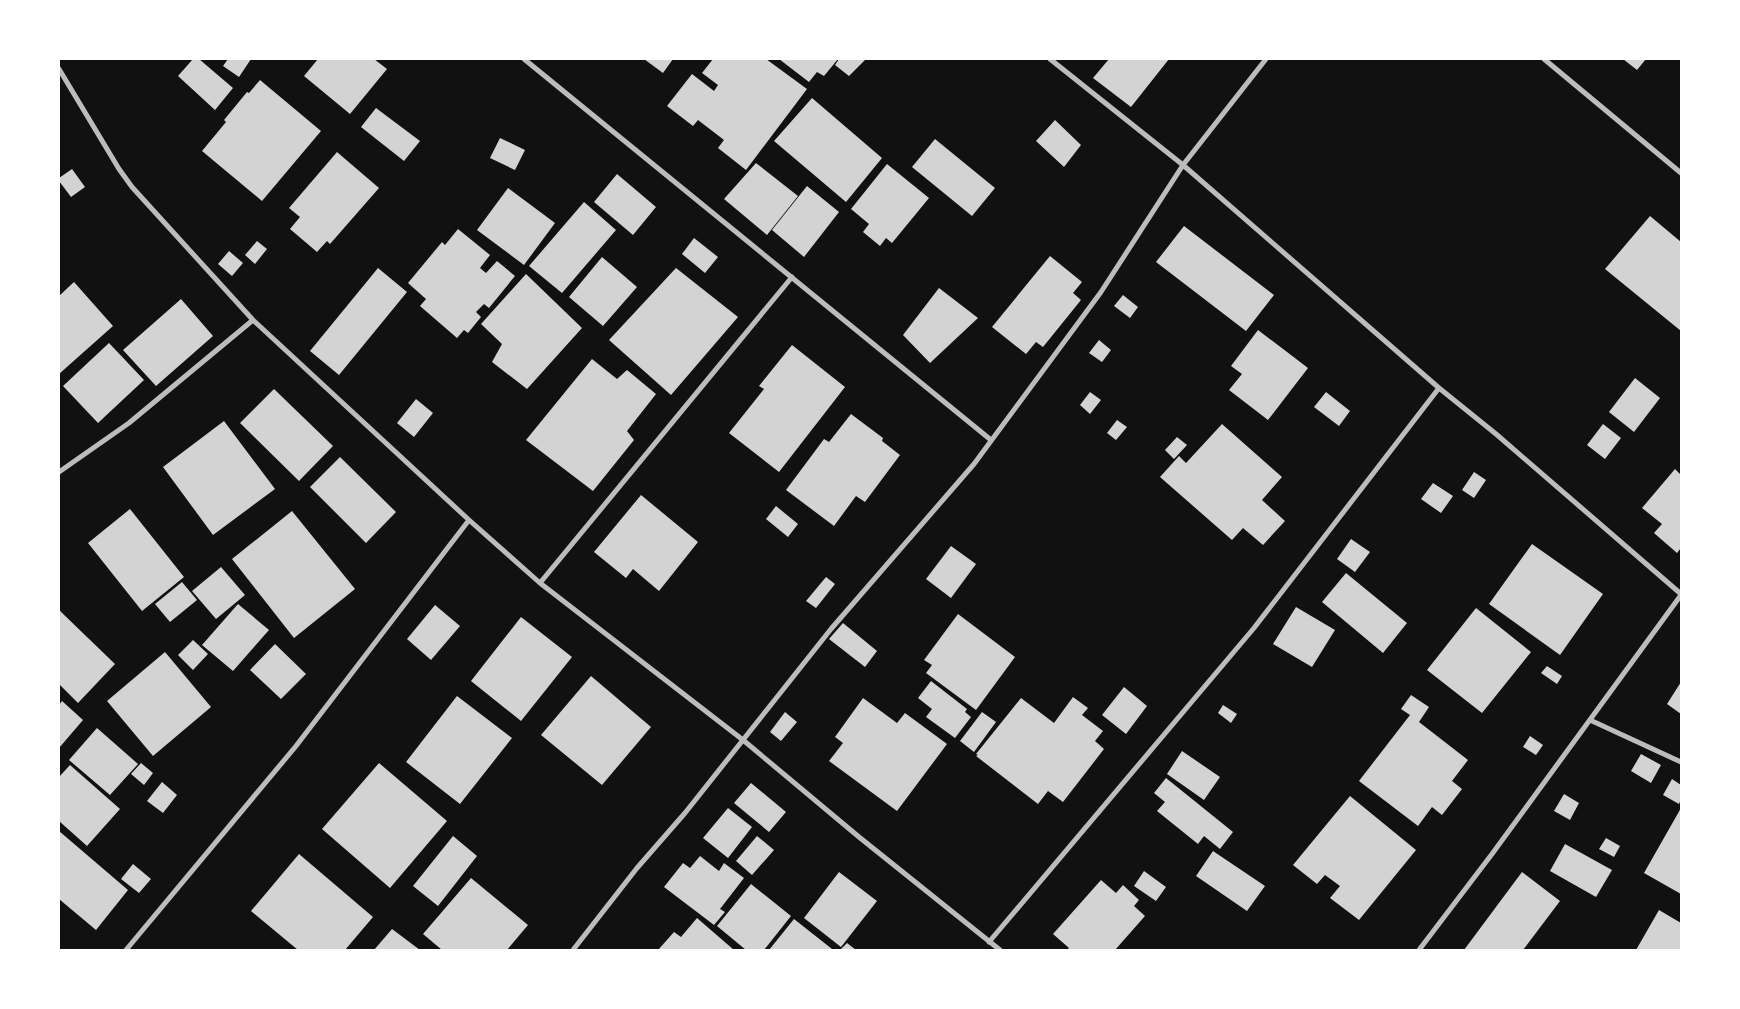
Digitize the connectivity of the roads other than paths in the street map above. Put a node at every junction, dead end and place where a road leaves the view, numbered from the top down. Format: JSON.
{"nodes":[{"id":1,"x":524,"y":59,"type":"edge"},
{"id":2,"x":1050,"y":59,"type":"edge"},
{"id":3,"x":1266,"y":59,"type":"edge"},
{"id":4,"x":1544,"y":59,"type":"edge"},
{"id":5,"x":59,"y":69,"type":"edge"},
{"id":6,"x":1183,"y":165,"type":"junction"},
{"id":7,"x":1681,"y":173,"type":"edge"},
{"id":8,"x":792,"y":277,"type":"junction"},
{"id":9,"x":253,"y":320,"type":"junction"},
{"id":10,"x":1439,"y":388,"type":"junction"},
{"id":11,"x":991,"y":440,"type":"junction"},
{"id":12,"x":59,"y":472,"type":"edge"},
{"id":13,"x":469,"y":520,"type":"junction"},
{"id":14,"x":540,"y":583,"type":"junction"},
{"id":15,"x":1681,"y":594,"type":"edge"},
{"id":16,"x":1590,"y":720,"type":"junction"},
{"id":17,"x":743,"y":740,"type":"junction"},
{"id":18,"x":1681,"y":762,"type":"edge"},
{"id":19,"x":989,"y":942,"type":"junction"},
{"id":20,"x":126,"y":950,"type":"edge"},
{"id":21,"x":573,"y":950,"type":"edge"},
{"id":22,"x":1000,"y":950,"type":"edge"},
{"id":23,"x":1419,"y":950,"type":"edge"}],
"edges":[{"from":1,"to":8,"type":"street"},
{"from":2,"to":6,"type":"street"},
{"from":3,"to":6,"type":"street"},
{"from":4,"to":7,"type":"street"},
{"from":5,"to":9,"type":"street"},
{"from":6,"to":10,"type":"street"},
{"from":6,"to":11,"type":"street"},
{"from":8,"to":11,"type":"street"},
{"from":8,"to":14,"type":"street"},
{"from":9,"to":12,"type":"street"},
{"from":9,"to":13,"type":"street"},
{"from":10,"to":15,"type":"street"},
{"from":10,"to":19,"type":"street"},
{"from":11,"to":17,"type":"street"},
{"from":13,"to":14,"type":"street"},
{"from":13,"to":20,"type":"street"},
{"from":14,"to":17,"type":"street"},
{"from":15,"to":16,"type":"street"},
{"from":16,"to":18,"type":"street"},
{"from":16,"to":23,"type":"street"},
{"from":17,"to":19,"type":"street"},
{"from":17,"to":21,"type":"street"},
{"from":19,"to":22,"type":"street"}]}
